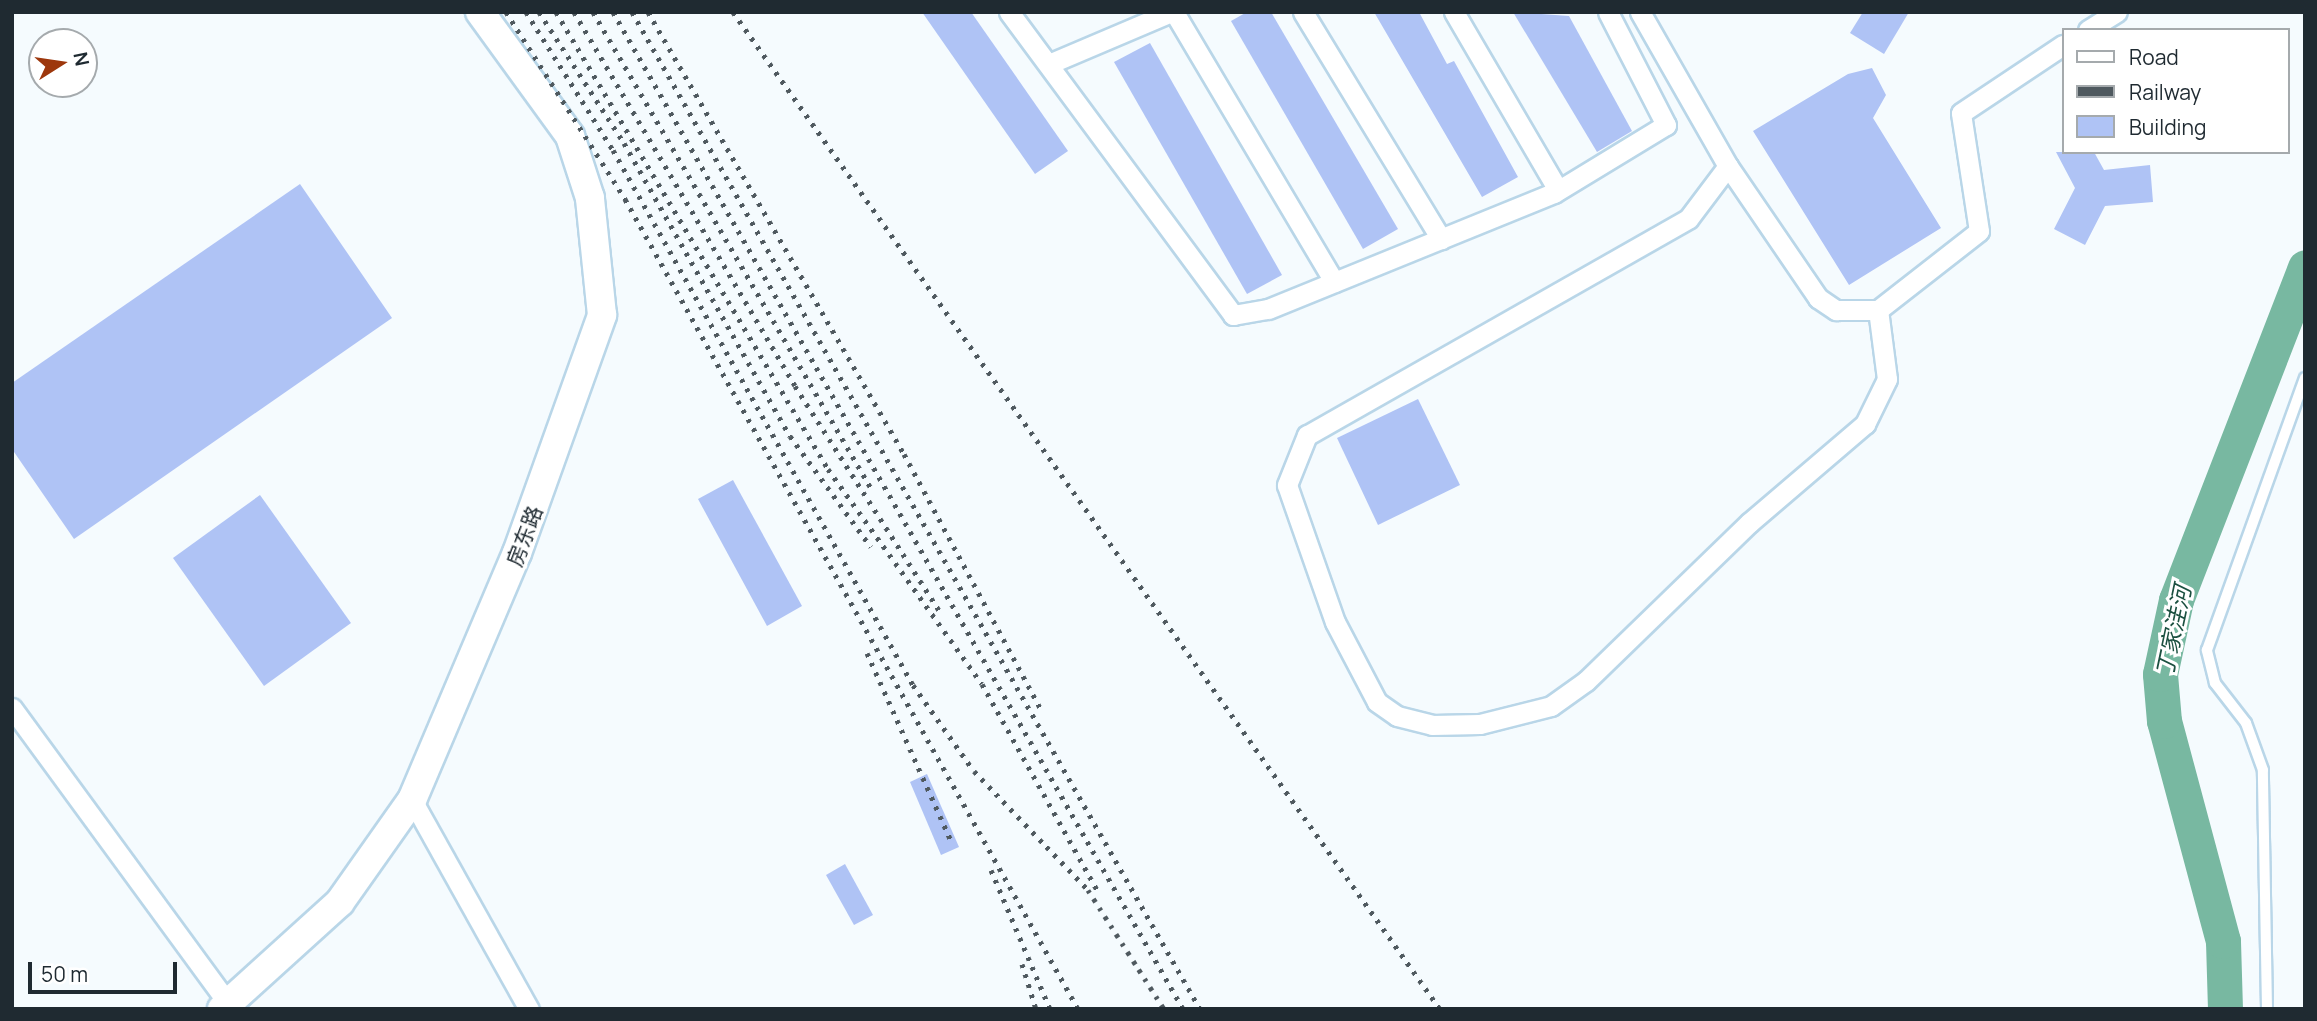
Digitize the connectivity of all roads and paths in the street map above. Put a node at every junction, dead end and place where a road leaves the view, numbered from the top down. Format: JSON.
{"nodes":[{"id":1,"x":480,"y":12,"type":"edge"},
{"id":2,"x":1009,"y":12,"type":"edge"},
{"id":3,"x":1172,"y":12,"type":"edge"},
{"id":4,"x":1303,"y":12,"type":"edge"},
{"id":5,"x":1454,"y":12,"type":"edge"},
{"id":6,"x":1608,"y":12,"type":"edge"},
{"id":7,"x":1640,"y":12,"type":"edge"},
{"id":8,"x":2117,"y":12,"type":"edge"},
{"id":9,"x":2091,"y":28,"type":"edge"},
{"id":10,"x":2062,"y":46,"type":"edge"},
{"id":11,"x":1051,"y":64,"type":"junction"},
{"id":12,"x":1728,"y":166,"type":"junction"},
{"id":13,"x":1558,"y":190,"type":"junction"},
{"id":14,"x":1441,"y":239,"type":"junction"},
{"id":15,"x":1334,"y":282,"type":"junction"},
{"id":16,"x":1878,"y":310,"type":"junction"},
{"id":17,"x":2305,"y":378,"type":"edge"},
{"id":18,"x":12,"y":708,"type":"edge"},
{"id":19,"x":412,"y":800,"type":"junction"},
{"id":20,"x":225,"y":1006,"type":"edge"},
{"id":21,"x":529,"y":1009,"type":"edge"},
{"id":22,"x":2267,"y":1009,"type":"edge"}],
"edges":[{"from":1,"to":19,"type":"main road","name":"房东路"},
{"from":2,"to":11,"type":"street"},
{"from":3,"to":11,"type":"street"},
{"from":3,"to":15,"type":"street"},
{"from":4,"to":14,"type":"street"},
{"from":5,"to":13,"type":"street"},
{"from":6,"to":13,"type":"street"},
{"from":7,"to":12,"type":"street"},
{"from":8,"to":9,"type":"street"},
{"from":10,"to":16,"type":"street"},
{"from":11,"to":15,"type":"street"},
{"from":12,"to":16,"type":"street"},
{"from":12,"to":16,"type":"street"},
{"from":13,"to":14,"type":"street"},
{"from":14,"to":15,"type":"street"},
{"from":17,"to":22,"type":"lane"},
{"from":18,"to":20,"type":"street"},
{"from":19,"to":20,"type":"main road","name":"房东路"},
{"from":19,"to":21,"type":"street"}]}
